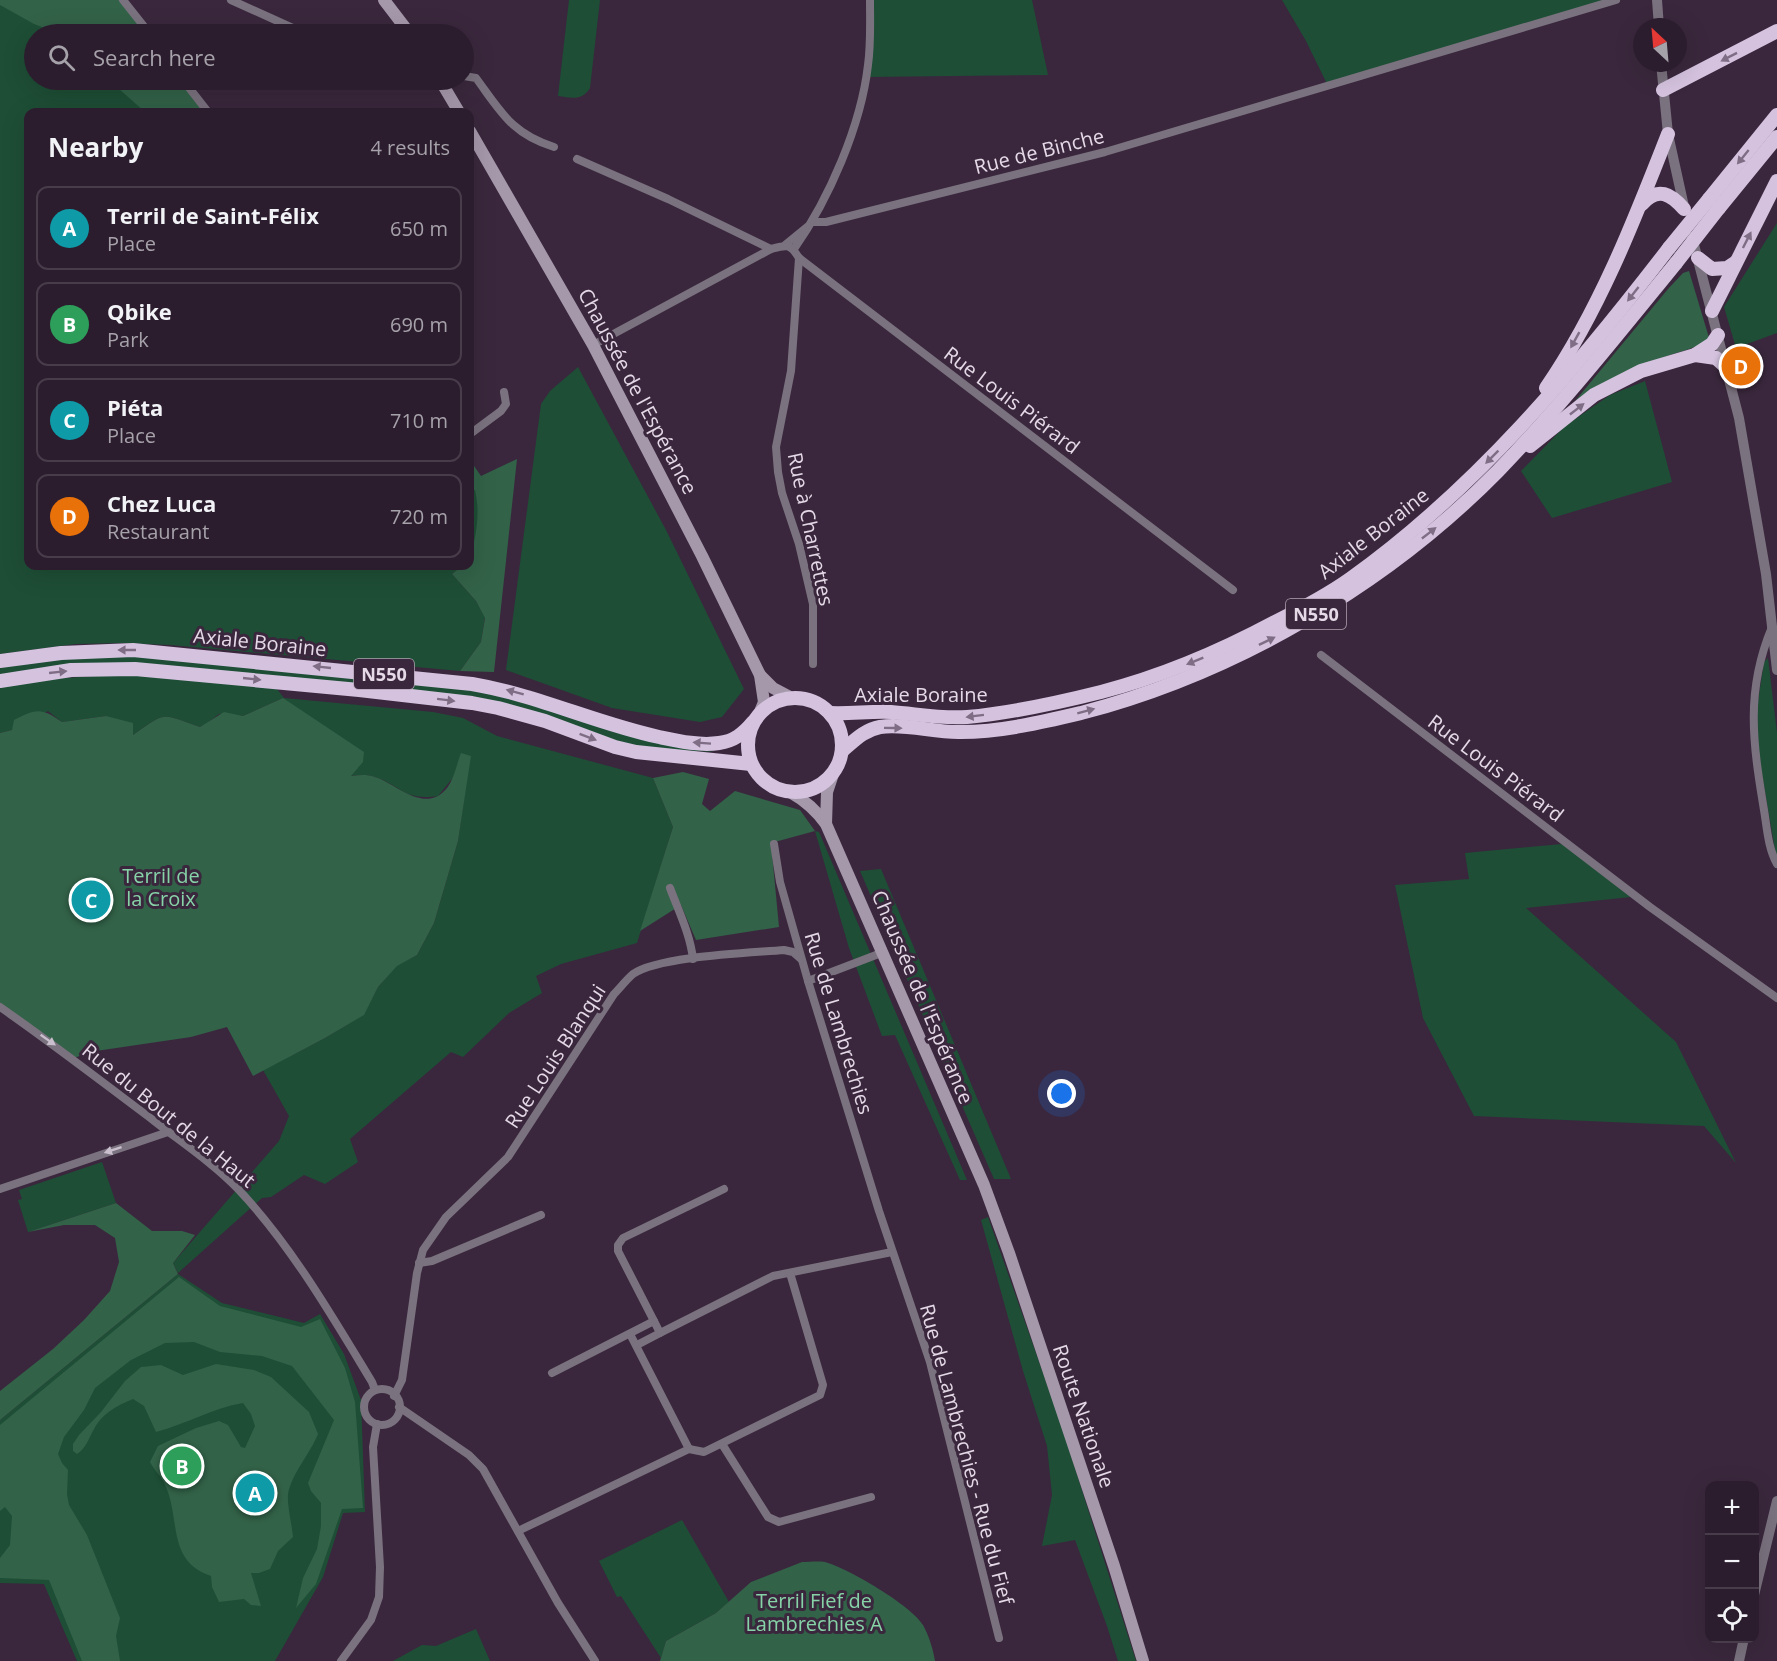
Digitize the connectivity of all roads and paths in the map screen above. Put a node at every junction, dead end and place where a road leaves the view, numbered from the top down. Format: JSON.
{"nodes":[{"id":1,"x":123,"y":0,"type":"edge"},
{"id":2,"x":231,"y":0,"type":"edge"},
{"id":3,"x":384,"y":0,"type":"edge"},
{"id":4,"x":870,"y":0,"type":"edge"},
{"id":5,"x":1616,"y":0,"type":"edge"},
{"id":6,"x":1657,"y":0,"type":"edge"},
{"id":7,"x":1658,"y":18,"type":"edge"},
{"id":8,"x":142,"y":24,"type":"edge"},
{"id":9,"x":284,"y":24,"type":"edge"},
{"id":10,"x":402,"y":24,"type":"edge"},
{"id":11,"x":1777,"y":31,"type":"edge"},
{"id":12,"x":1662,"y":72,"type":"edge"},
{"id":13,"x":474,"y":78,"type":"edge"},
{"id":14,"x":191,"y":90,"type":"edge"},
{"id":15,"x":446,"y":90,"type":"edge"},
{"id":16,"x":1663,"y":90,"type":"junction"},
{"id":17,"x":205,"y":108,"type":"edge"},
{"id":18,"x":457,"y":108,"type":"edge"},
{"id":19,"x":1777,"y":115,"type":"edge"},
{"id":20,"x":1668,"y":134,"type":"junction"},
{"id":21,"x":1777,"y":137,"type":"edge"},
{"id":22,"x":474,"y":138,"type":"edge"},
{"id":23,"x":554,"y":147,"type":"dead end"},
{"id":24,"x":577,"y":159,"type":"dead end"},
{"id":25,"x":1777,"y":181,"type":"edge"},
{"id":26,"x":1714,"y":203,"type":"junction"},
{"id":27,"x":1640,"y":207,"type":"junction"},
{"id":28,"x":1684,"y":209,"type":"junction"},
{"id":29,"x":811,"y":223,"type":"junction"},
{"id":30,"x":790,"y":247,"type":"junction"},
{"id":31,"x":771,"y":249,"type":"junction"},
{"id":32,"x":799,"y":258,"type":"junction"},
{"id":33,"x":1698,"y":258,"type":"junction"},
{"id":34,"x":1736,"y":262,"type":"junction"},
{"id":35,"x":1712,"y":311,"type":"junction"},
{"id":36,"x":1718,"y":335,"type":"junction"},
{"id":37,"x":593,"y":345,"type":"junction"},
{"id":38,"x":1695,"y":355,"type":"junction"},
{"id":39,"x":1726,"y":367,"type":"junction"},
{"id":40,"x":504,"y":392,"type":"dead end"},
{"id":41,"x":474,"y":431,"type":"edge"},
{"id":42,"x":1513,"y":436,"type":"junction"},
{"id":43,"x":1498,"y":471,"type":"junction"},
{"id":44,"x":1233,"y":590,"type":"dead end"},
{"id":45,"x":1773,"y":626,"type":"junction"},
{"id":46,"x":1321,"y":655,"type":"dead end"},
{"id":47,"x":0,"y":661,"type":"edge"},
{"id":48,"x":813,"y":664,"type":"dead end"},
{"id":49,"x":1777,"y":670,"type":"edge"},
{"id":50,"x":760,"y":675,"type":"junction"},
{"id":51,"x":0,"y":681,"type":"edge"},
{"id":52,"x":792,"y":698,"type":"junction"},
{"id":53,"x":830,"y":713,"type":"junction"},
{"id":54,"x":756,"y":718,"type":"junction"},
{"id":55,"x":842,"y":751,"type":"junction"},
{"id":56,"x":751,"y":764,"type":"junction"},
{"id":57,"x":834,"y":771,"type":"junction"},
{"id":58,"x":790,"y":792,"type":"junction"},
{"id":59,"x":826,"y":824,"type":"junction"},
{"id":60,"x":774,"y":844,"type":"dead end"},
{"id":61,"x":1777,"y":864,"type":"edge"},
{"id":62,"x":670,"y":888,"type":"dead end"},
{"id":63,"x":882,"y":950,"type":"junction"},
{"id":64,"x":693,"y":959,"type":"junction"},
{"id":65,"x":801,"y":959,"type":"junction"},
{"id":66,"x":808,"y":981,"type":"junction"},
{"id":67,"x":1777,"y":998,"type":"edge"},
{"id":68,"x":0,"y":1006,"type":"edge"},
{"id":69,"x":168,"y":1132,"type":"junction"},
{"id":70,"x":984,"y":1185,"type":"joint"},
{"id":71,"x":0,"y":1189,"type":"edge"},
{"id":72,"x":724,"y":1189,"type":"dead end"},
{"id":73,"x":879,"y":1211,"type":"joint"},
{"id":74,"x":542,"y":1215,"type":"dead end"},
{"id":75,"x":892,"y":1252,"type":"junction"},
{"id":76,"x":419,"y":1263,"type":"junction"},
{"id":77,"x":790,"y":1273,"type":"junction"},
{"id":78,"x":654,"y":1322,"type":"junction"},
{"id":79,"x":660,"y":1332,"type":"junction"},
{"id":80,"x":630,"y":1334,"type":"junction"},
{"id":81,"x":637,"y":1345,"type":"junction"},
{"id":82,"x":552,"y":1373,"type":"dead end"},
{"id":83,"x":375,"y":1390,"type":"junction"},
{"id":84,"x":394,"y":1395,"type":"junction"},
{"id":85,"x":399,"y":1407,"type":"junction"},
{"id":86,"x":377,"y":1424,"type":"junction"},
{"id":87,"x":722,"y":1444,"type":"junction"},
{"id":88,"x":689,"y":1449,"type":"junction"},
{"id":89,"x":872,"y":1497,"type":"dead end"},
{"id":90,"x":1777,"y":1501,"type":"edge"},
{"id":91,"x":518,"y":1531,"type":"junction"},
{"id":92,"x":1756,"y":1589,"type":"edge"},
{"id":93,"x":999,"y":1638,"type":"dead end"},
{"id":94,"x":1743,"y":1643,"type":"edge"},
{"id":95,"x":341,"y":1661,"type":"edge"},
{"id":96,"x":595,"y":1661,"type":"edge"},
{"id":97,"x":1143,"y":1661,"type":"edge"},
{"id":98,"x":1739,"y":1661,"type":"edge"}],
"edges":[{"from":1,"to":8,"type":"street"},
{"from":2,"to":9,"type":"street"},
{"from":3,"to":10,"type":"main road"},
{"from":4,"to":29,"type":"street"},
{"from":5,"to":29,"type":"street","name":"Rue de Binche"},
{"from":6,"to":7,"type":"street"},
{"from":11,"to":16,"type":"highway","one_way":true},
{"from":12,"to":16,"type":"street"},
{"from":13,"to":23,"type":"street"},
{"from":14,"to":17,"type":"street"},
{"from":15,"to":18,"type":"main road"},
{"from":16,"to":20,"type":"street"},
{"from":19,"to":26,"type":"highway","number":"N550","one_way":true},
{"from":20,"to":27,"type":"highway"},
{"from":20,"to":28,"type":"street"},
{"from":21,"to":26,"type":"highway","number":"N550"},
{"from":22,"to":37,"type":"main road","name":"Chaussée de l'Espérance"},
{"from":24,"to":31,"type":"street"},
{"from":34,"to":25,"type":"highway","one_way":true},
{"from":26,"to":42,"type":"highway","name":"Axiale Boraine","number":"N550","one_way":true,"bridge":true},
{"from":26,"to":43,"type":"highway","name":"Axiale Boraine","number":"N550","bridge":true},
{"from":27,"to":28,"type":"highway"},
{"from":27,"to":42,"type":"highway","one_way":true},
{"from":28,"to":33,"type":"street"},
{"from":29,"to":30,"type":"street"},
{"from":30,"to":31,"type":"street"},
{"from":30,"to":32,"type":"street","name":"Rue Louis Piérard"},
{"from":31,"to":37,"type":"street"},
{"from":32,"to":44,"type":"street","name":"Rue Louis Piérard"},
{"from":32,"to":48,"type":"street","name":"Rue à Charrettes"},
{"from":33,"to":34,"type":"highway"},
{"from":33,"to":35,"type":"street"},
{"from":34,"to":35,"type":"highway"},
{"from":35,"to":36,"type":"street"},
{"from":36,"to":38,"type":"highway"},
{"from":36,"to":39,"type":"street"},
{"from":37,"to":50,"type":"main road","name":"Chaussée de l'Espérance"},
{"from":38,"to":39,"type":"highway"},
{"from":43,"to":38,"type":"highway","one_way":true},
{"from":39,"to":45,"type":"street"},
{"from":40,"to":41,"type":"street"},
{"from":42,"to":53,"type":"highway","name":"Axiale Boraine","number":"N550","one_way":true},
{"from":55,"to":43,"type":"highway","name":"Axiale Boraine","number":"N550","one_way":true},
{"from":45,"to":49,"type":"street"},
{"from":45,"to":61,"type":"street"},
{"from":46,"to":67,"type":"street","name":"Rue Louis Piérard"},
{"from":54,"to":47,"type":"highway","name":"Axiale Boraine","number":"N550","one_way":true},
{"from":50,"to":52,"type":"main road"},
{"from":50,"to":54,"type":"main road"},
{"from":51,"to":56,"type":"highway","name":"Axiale Boraine","number":"N550","one_way":true},
{"from":52,"to":53,"type":"highway","number":"N550"},
{"from":52,"to":54,"type":"highway","number":"N550"},
{"from":53,"to":55,"type":"highway"},
{"from":54,"to":56,"type":"highway"},
{"from":55,"to":57,"type":"highway","number":"N550"},
{"from":56,"to":58,"type":"highway"},
{"from":57,"to":58,"type":"highway"},
{"from":57,"to":59,"type":"main road"},
{"from":58,"to":59,"type":"main road"},
{"from":59,"to":63,"type":"main road","name":"Chaussée de l'Espérance"},
{"from":60,"to":65,"type":"street","name":"Rue de Lambrechies"},
{"from":62,"to":64,"type":"street"},
{"from":63,"to":66,"type":"street"},
{"from":63,"to":70,"type":"main road","name":"Chaussée de l'Espérance"},
{"from":64,"to":65,"type":"street","name":"Rue Louis Blanqui"},
{"from":64,"to":76,"type":"street","name":"Rue Louis Blanqui"},
{"from":65,"to":66,"type":"street","name":"Rue de Lambrechies"},
{"from":66,"to":73,"type":"street","name":"Rue de Lambrechies"},
{"from":68,"to":69,"type":"street","name":"Rue du Bout de la Haut","one_way":true},
{"from":69,"to":71,"type":"street","one_way":true},
{"from":69,"to":83,"type":"street","name":"Rue du Bout de la Haut"},
{"from":70,"to":97,"type":"main road","name":"Route Nationale"},
{"from":72,"to":78,"type":"street"},
{"from":73,"to":75,"type":"street","name":"Rue de Lambrechies - Rue du Fief"},
{"from":74,"to":76,"type":"street"},
{"from":75,"to":77,"type":"street"},
{"from":75,"to":93,"type":"street","name":"Rue de Lambrechies - Rue du Fief"},
{"from":76,"to":84,"type":"street","name":"Rue Louis Blanqui"},
{"from":77,"to":79,"type":"street"},
{"from":77,"to":87,"type":"street"},
{"from":78,"to":79,"type":"street"},
{"from":78,"to":80,"type":"street"},
{"from":79,"to":81,"type":"street"},
{"from":80,"to":81,"type":"street"},
{"from":80,"to":82,"type":"street"},
{"from":81,"to":88,"type":"street"},
{"from":83,"to":84,"type":"street"},
{"from":83,"to":86,"type":"street"},
{"from":84,"to":85,"type":"street"},
{"from":85,"to":86,"type":"street"},
{"from":85,"to":91,"type":"street"},
{"from":86,"to":95,"type":"street"},
{"from":87,"to":88,"type":"street"},
{"from":87,"to":89,"type":"street"},
{"from":88,"to":91,"type":"street"},
{"from":90,"to":92,"type":"street"},
{"from":91,"to":96,"type":"street"},
{"from":94,"to":98,"type":"street"}]}
